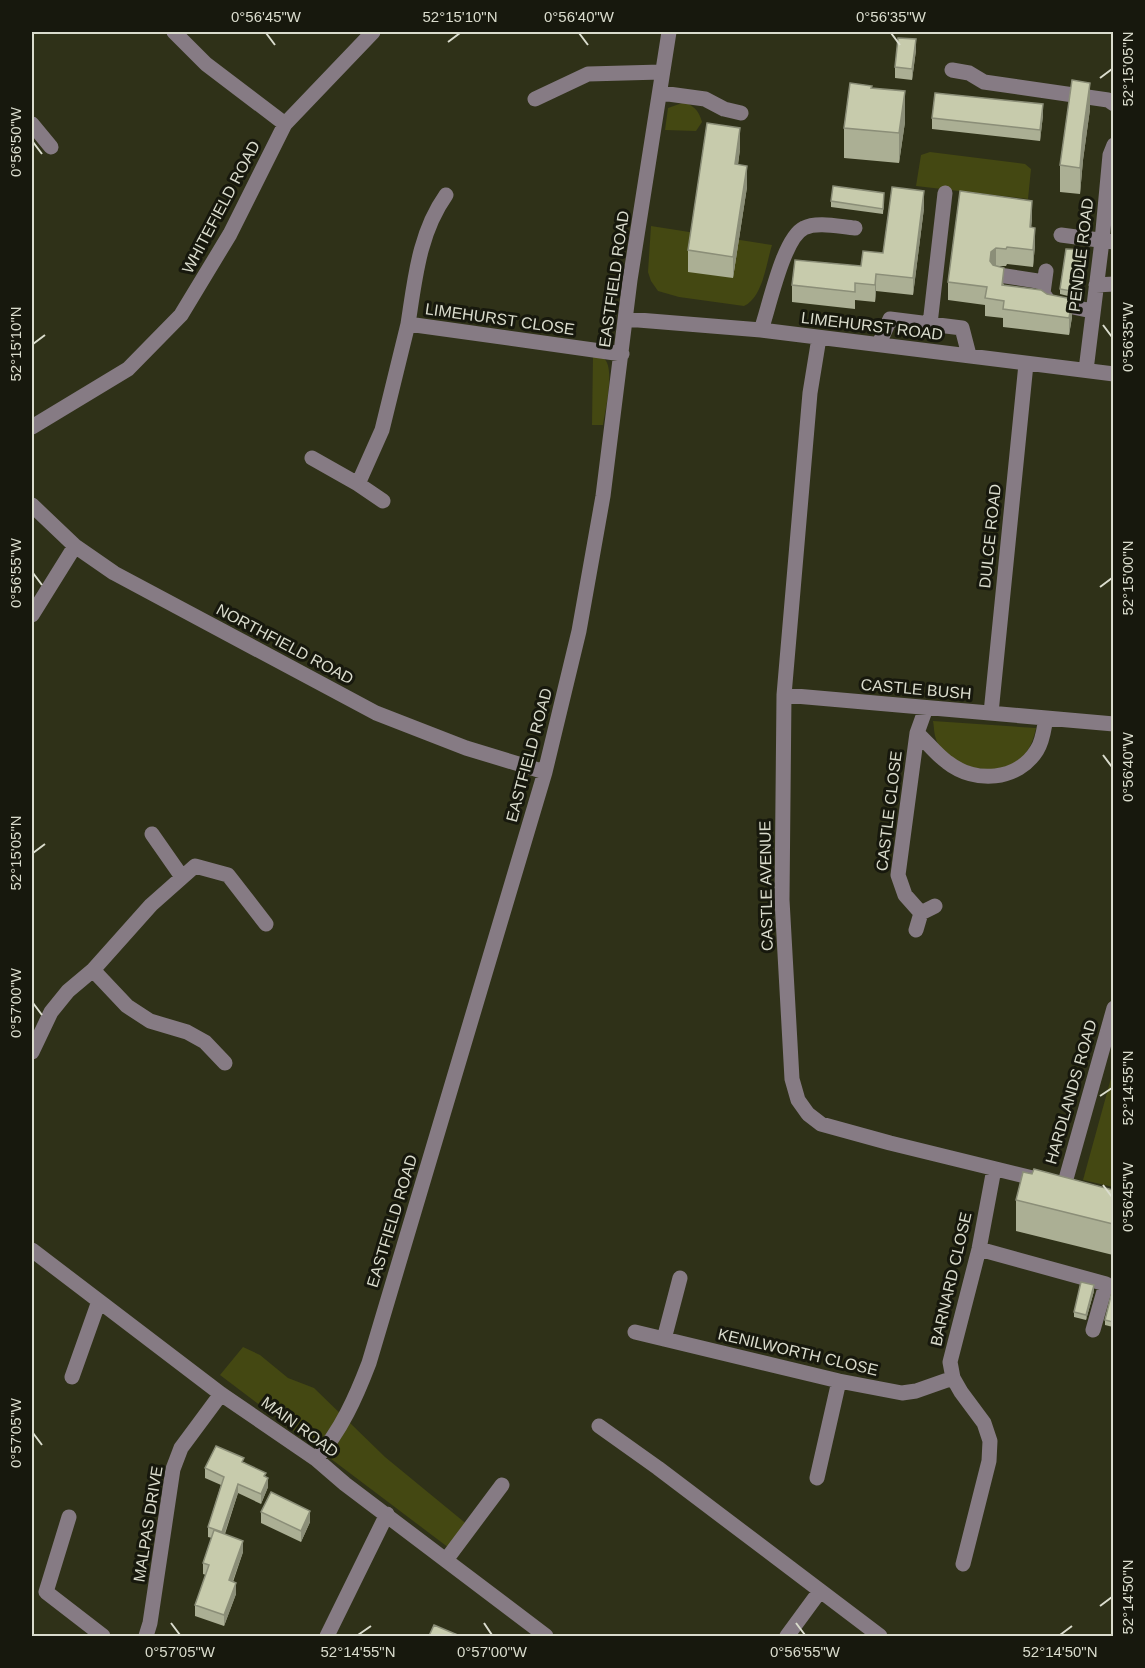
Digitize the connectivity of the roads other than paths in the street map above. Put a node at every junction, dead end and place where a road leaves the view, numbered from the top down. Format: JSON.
{"nodes":[{"id":1,"x":174,"y":32,"type":"edge"},
{"id":2,"x":373,"y":32,"type":"edge"},
{"id":3,"x":669,"y":32,"type":"edge"},
{"id":4,"x":952,"y":70,"type":"dead end"},
{"id":5,"x":661,"y":72,"type":"junction"},
{"id":6,"x":661,"y":93,"type":"junction"},
{"id":7,"x":535,"y":99,"type":"dead end"},
{"id":8,"x":1113,"y":104,"type":"edge"},
{"id":9,"x":741,"y":113,"type":"dead end"},
{"id":10,"x":32,"y":124,"type":"edge"},
{"id":11,"x":285,"y":124,"type":"junction"},
{"id":12,"x":1113,"y":145,"type":"edge"},
{"id":13,"x":51,"y":147,"type":"dead end"},
{"id":14,"x":945,"y":193,"type":"dead end"},
{"id":15,"x":446,"y":195,"type":"dead end"},
{"id":16,"x":855,"y":228,"type":"dead end"},
{"id":17,"x":1062,"y":235,"type":"dead end"},
{"id":18,"x":1108,"y":241,"type":"edge"},
{"id":19,"x":999,"y":275,"type":"edge"},
{"id":20,"x":1113,"y":284,"type":"edge"},
{"id":21,"x":1096,"y":285,"type":"junction"},
{"id":22,"x":1092,"y":310,"type":"junction"},
{"id":23,"x":626,"y":319,"type":"junction"},
{"id":24,"x":408,"y":324,"type":"junction"},
{"id":25,"x":930,"y":324,"type":"junction"},
{"id":26,"x":761,"y":330,"type":"junction"},
{"id":27,"x":819,"y":338,"type":"junction"},
{"id":28,"x":879,"y":345,"type":"junction"},
{"id":29,"x":622,"y":354,"type":"junction"},
{"id":30,"x":969,"y":355,"type":"junction"},
{"id":31,"x":1026,"y":364,"type":"junction"},
{"id":32,"x":1086,"y":370,"type":"junction"},
{"id":33,"x":1113,"y":374,"type":"edge"},
{"id":34,"x":32,"y":427,"type":"edge"},
{"id":35,"x":312,"y":458,"type":"dead end"},
{"id":36,"x":358,"y":484,"type":"junction"},
{"id":37,"x":383,"y":501,"type":"dead end"},
{"id":38,"x":32,"y":504,"type":"edge"},
{"id":39,"x":75,"y":546,"type":"junction"},
{"id":40,"x":32,"y":615,"type":"edge"},
{"id":41,"x":784,"y":695,"type":"junction"},
{"id":42,"x":926,"y":708,"type":"junction"},
{"id":43,"x":991,"y":713,"type":"junction"},
{"id":44,"x":1046,"y":718,"type":"junction"},
{"id":45,"x":1113,"y":724,"type":"edge"},
{"id":46,"x":917,"y":733,"type":"junction"},
{"id":47,"x":545,"y":772,"type":"junction"},
{"id":48,"x":152,"y":834,"type":"dead end"},
{"id":49,"x":182,"y":877,"type":"junction"},
{"id":50,"x":266,"y":924,"type":"dead end"},
{"id":51,"x":916,"y":930,"type":"dead end"},
{"id":52,"x":93,"y":969,"type":"junction"},
{"id":53,"x":1113,"y":1008,"type":"edge"},
{"id":54,"x":32,"y":1052,"type":"edge"},
{"id":55,"x":225,"y":1063,"type":"dead end"},
{"id":56,"x":994,"y":1169,"type":"junction"},
{"id":57,"x":1069,"y":1187,"type":"joint"},
{"id":58,"x":979,"y":1249,"type":"junction"},
{"id":59,"x":32,"y":1250,"type":"edge"},
{"id":60,"x":680,"y":1278,"type":"dead end"},
{"id":61,"x":99,"y":1301,"type":"junction"},
{"id":62,"x":1094,"y":1329,"type":"dead end"},
{"id":63,"x":635,"y":1332,"type":"dead end"},
{"id":64,"x":664,"y":1339,"type":"junction"},
{"id":65,"x":72,"y":1377,"type":"dead end"},
{"id":66,"x":953,"y":1378,"type":"junction"},
{"id":67,"x":839,"y":1381,"type":"junction"},
{"id":68,"x":222,"y":1394,"type":"junction"},
{"id":69,"x":599,"y":1426,"type":"dead end"},
{"id":70,"x":316,"y":1459,"type":"junction"},
{"id":71,"x":817,"y":1478,"type":"dead end"},
{"id":72,"x":502,"y":1485,"type":"dead end"},
{"id":73,"x":387,"y":1514,"type":"junction"},
{"id":74,"x":69,"y":1517,"type":"dead end"},
{"id":75,"x":446,"y":1560,"type":"junction"},
{"id":76,"x":963,"y":1564,"type":"dead end"},
{"id":77,"x":820,"y":1591,"type":"junction"},
{"id":78,"x":103,"y":1636,"type":"edge"},
{"id":79,"x":146,"y":1636,"type":"edge"},
{"id":80,"x":327,"y":1636,"type":"edge"},
{"id":81,"x":546,"y":1636,"type":"edge"},
{"id":82,"x":787,"y":1636,"type":"edge"},
{"id":83,"x":880,"y":1636,"type":"edge"}],
"edges":[{"from":1,"to":11,"type":"street"},
{"from":2,"to":11,"type":"street","name":"WHITEFIELD ROAD"},
{"from":3,"to":5,"type":"street","name":"EASTFIELD ROAD"},
{"from":4,"to":8,"type":"street"},
{"from":5,"to":6,"type":"street","name":"EASTFIELD ROAD"},
{"from":5,"to":7,"type":"street"},
{"from":6,"to":9,"type":"street"},
{"from":6,"to":23,"type":"street","name":"EASTFIELD ROAD"},
{"from":10,"to":13,"type":"street"},
{"from":11,"to":34,"type":"street","name":"WHITEFIELD ROAD"},
{"from":12,"to":18,"type":"street","name":"PENDLE ROAD"},
{"from":14,"to":25,"type":"street"},
{"from":15,"to":24,"type":"street","name":"LIMEHURST CLOSE"},
{"from":16,"to":26,"type":"street"},
{"from":17,"to":18,"type":"street"},
{"from":18,"to":21,"type":"street","name":"PENDLE ROAD"},
{"from":19,"to":22,"type":"street"},
{"from":20,"to":21,"type":"street"},
{"from":21,"to":22,"type":"street","name":"PENDLE ROAD"},
{"from":22,"to":32,"type":"street","name":"PENDLE ROAD"},
{"from":23,"to":26,"type":"street","name":"LIMEHURST ROAD"},
{"from":23,"to":29,"type":"street","name":"EASTFIELD ROAD"},
{"from":24,"to":29,"type":"street","name":"LIMEHURST CLOSE"},
{"from":24,"to":36,"type":"street","name":"LIMEHURST CLOSE"},
{"from":25,"to":28,"type":"street"},
{"from":25,"to":30,"type":"street"},
{"from":26,"to":27,"type":"street","name":"LIMEHURST ROAD"},
{"from":27,"to":28,"type":"street","name":"LIMEHURST ROAD"},
{"from":27,"to":41,"type":"street","name":"CASTLE AVENUE"},
{"from":28,"to":30,"type":"street","name":"LIMEHURST ROAD"},
{"from":29,"to":47,"type":"street","name":"EASTFIELD ROAD"},
{"from":30,"to":31,"type":"street","name":"LIMEHURST ROAD"},
{"from":31,"to":32,"type":"street","name":"LIMEHURST ROAD"},
{"from":31,"to":43,"type":"street","name":"DULCE ROAD"},
{"from":32,"to":33,"type":"street","name":"LIMEHURST ROAD"},
{"from":35,"to":36,"type":"street"},
{"from":36,"to":37,"type":"street"},
{"from":38,"to":39,"type":"street","name":"NORTHFIELD ROAD"},
{"from":39,"to":40,"type":"street"},
{"from":39,"to":47,"type":"street","name":"NORTHFIELD ROAD"},
{"from":41,"to":42,"type":"street","name":"CASTLE BUSH"},
{"from":41,"to":56,"type":"street","name":"CASTLE AVENUE"},
{"from":42,"to":43,"type":"street","name":"CASTLE BUSH"},
{"from":42,"to":46,"type":"street","name":"CASTLE CLOSE"},
{"from":43,"to":44,"type":"street","name":"CASTLE BUSH"},
{"from":44,"to":45,"type":"street","name":"CASTLE BUSH"},
{"from":44,"to":46,"type":"street"},
{"from":46,"to":51,"type":"street","name":"CASTLE CLOSE"},
{"from":47,"to":70,"type":"street","name":"EASTFIELD ROAD"},
{"from":48,"to":49,"type":"street"},
{"from":49,"to":50,"type":"street"},
{"from":49,"to":52,"type":"street"},
{"from":52,"to":54,"type":"street"},
{"from":52,"to":55,"type":"street"},
{"from":53,"to":57,"type":"street","name":"HARDLANDS ROAD"},
{"from":56,"to":57,"type":"street","name":"CASTLE AVENUE"},
{"from":56,"to":58,"type":"street","name":"BARNARD CLOSE"},
{"from":58,"to":62,"type":"street"},
{"from":58,"to":66,"type":"street","name":"BARNARD CLOSE"},
{"from":59,"to":61,"type":"street","name":"MAIN ROAD"},
{"from":60,"to":64,"type":"street"},
{"from":61,"to":65,"type":"street"},
{"from":61,"to":68,"type":"street","name":"MAIN ROAD"},
{"from":63,"to":64,"type":"street","name":"KENILWORTH CLOSE"},
{"from":64,"to":67,"type":"street","name":"KENILWORTH CLOSE"},
{"from":66,"to":67,"type":"street","name":"KENILWORTH CLOSE"},
{"from":66,"to":76,"type":"street"},
{"from":67,"to":71,"type":"street"},
{"from":68,"to":70,"type":"street","name":"MAIN ROAD"},
{"from":68,"to":79,"type":"street","name":"MALPAS DRIVE"},
{"from":69,"to":77,"type":"street"},
{"from":70,"to":73,"type":"street","name":"MAIN ROAD"},
{"from":72,"to":75,"type":"street"},
{"from":73,"to":75,"type":"street","name":"MAIN ROAD"},
{"from":73,"to":80,"type":"street"},
{"from":74,"to":78,"type":"street"},
{"from":75,"to":81,"type":"street","name":"MAIN ROAD"},
{"from":77,"to":82,"type":"street"},
{"from":77,"to":83,"type":"street"}]}
